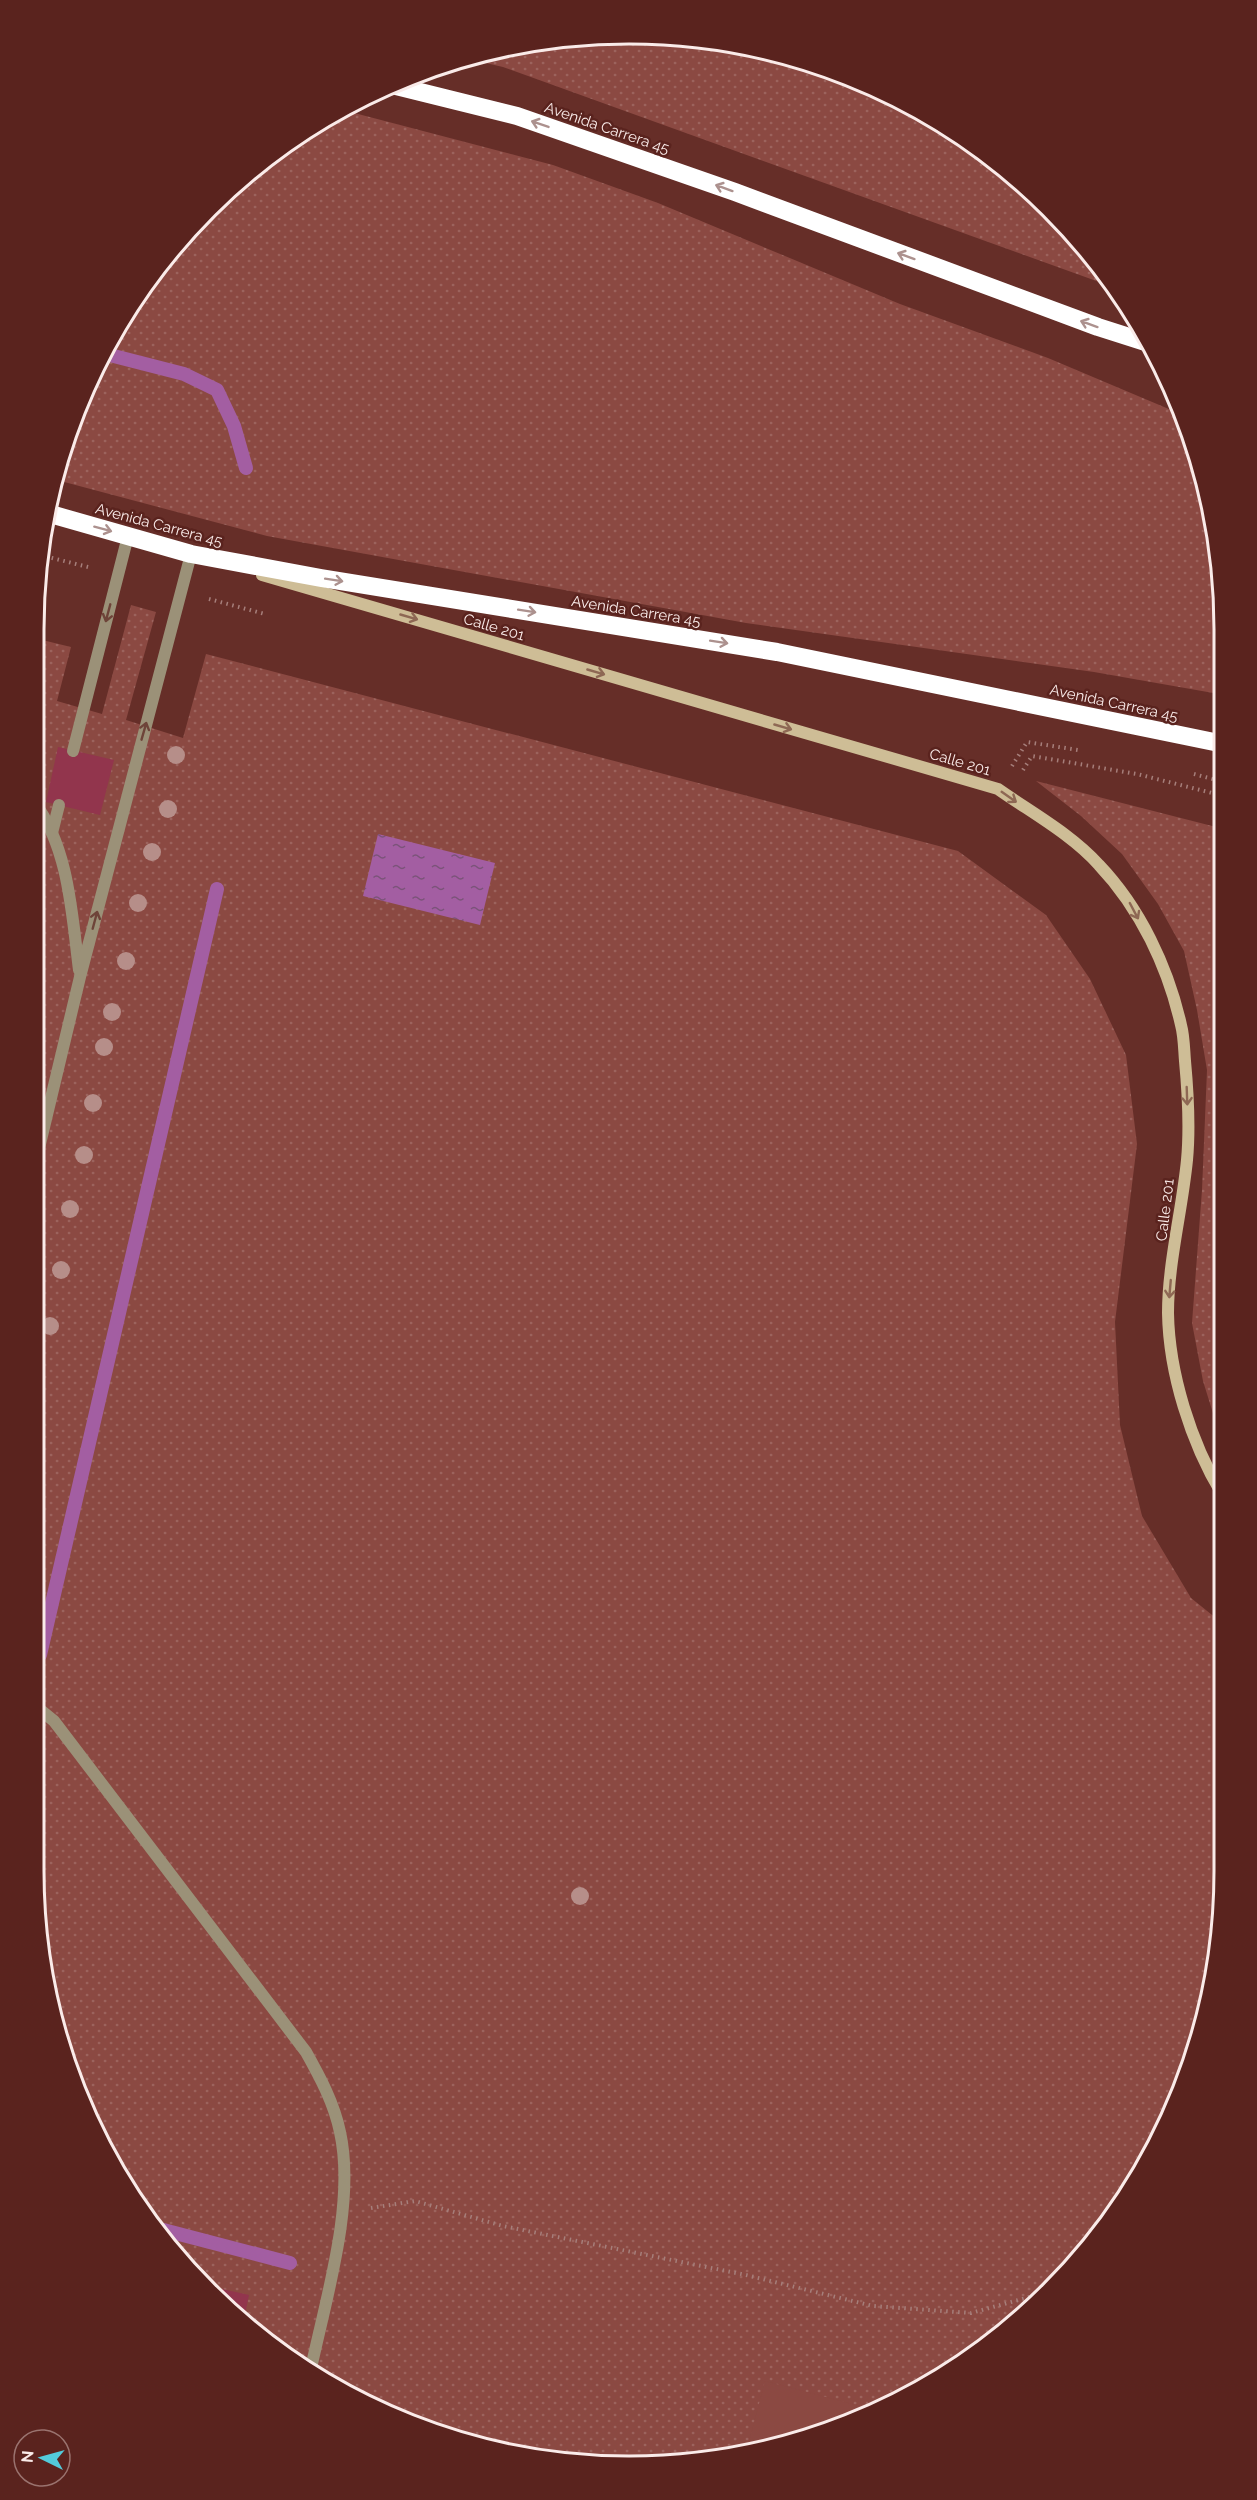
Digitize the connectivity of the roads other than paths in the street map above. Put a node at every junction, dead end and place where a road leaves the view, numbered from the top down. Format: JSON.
{"nodes":[{"id":1,"x":405,"y":88,"type":"edge"},
{"id":2,"x":1137,"y":339,"type":"edge"},
{"id":3,"x":55,"y":515,"type":"edge"},
{"id":4,"x":128,"y":536,"type":"junction"},
{"id":5,"x":192,"y":554,"type":"junction"},
{"id":6,"x":1214,"y":742,"type":"edge"},
{"id":7,"x":73,"y":751,"type":"dead end"},
{"id":8,"x":59,"y":805,"type":"dead end"},
{"id":9,"x":43,"y":818,"type":"edge"},
{"id":10,"x":52,"y":833,"type":"junction"},
{"id":11,"x":80,"y":976,"type":"junction"},
{"id":12,"x":43,"y":1131,"type":"edge"},
{"id":13,"x":1214,"y":1479,"type":"edge"},
{"id":14,"x":43,"y":1712,"type":"edge"},
{"id":15,"x":312,"y":2363,"type":"edge"}],
"edges":[{"from":2,"to":1,"type":"highway","name":"Avenida Carrera 45","one_way":true},
{"from":3,"to":4,"type":"highway","name":"Avenida Carrera 45","one_way":true},
{"from":4,"to":5,"type":"highway","name":"Avenida Carrera 45"},
{"from":4,"to":7,"type":"lane","one_way":true},
{"from":5,"to":6,"type":"highway","name":"Avenida Carrera 45","one_way":true},
{"from":11,"to":5,"type":"lane","one_way":true},
{"from":5,"to":13,"type":"main road","name":"Calle 201","one_way":true},
{"from":8,"to":10,"type":"lane"},
{"from":9,"to":10,"type":"lane"},
{"from":10,"to":11,"type":"lane"},
{"from":11,"to":12,"type":"lane"},
{"from":14,"to":15,"type":"lane"}]}
